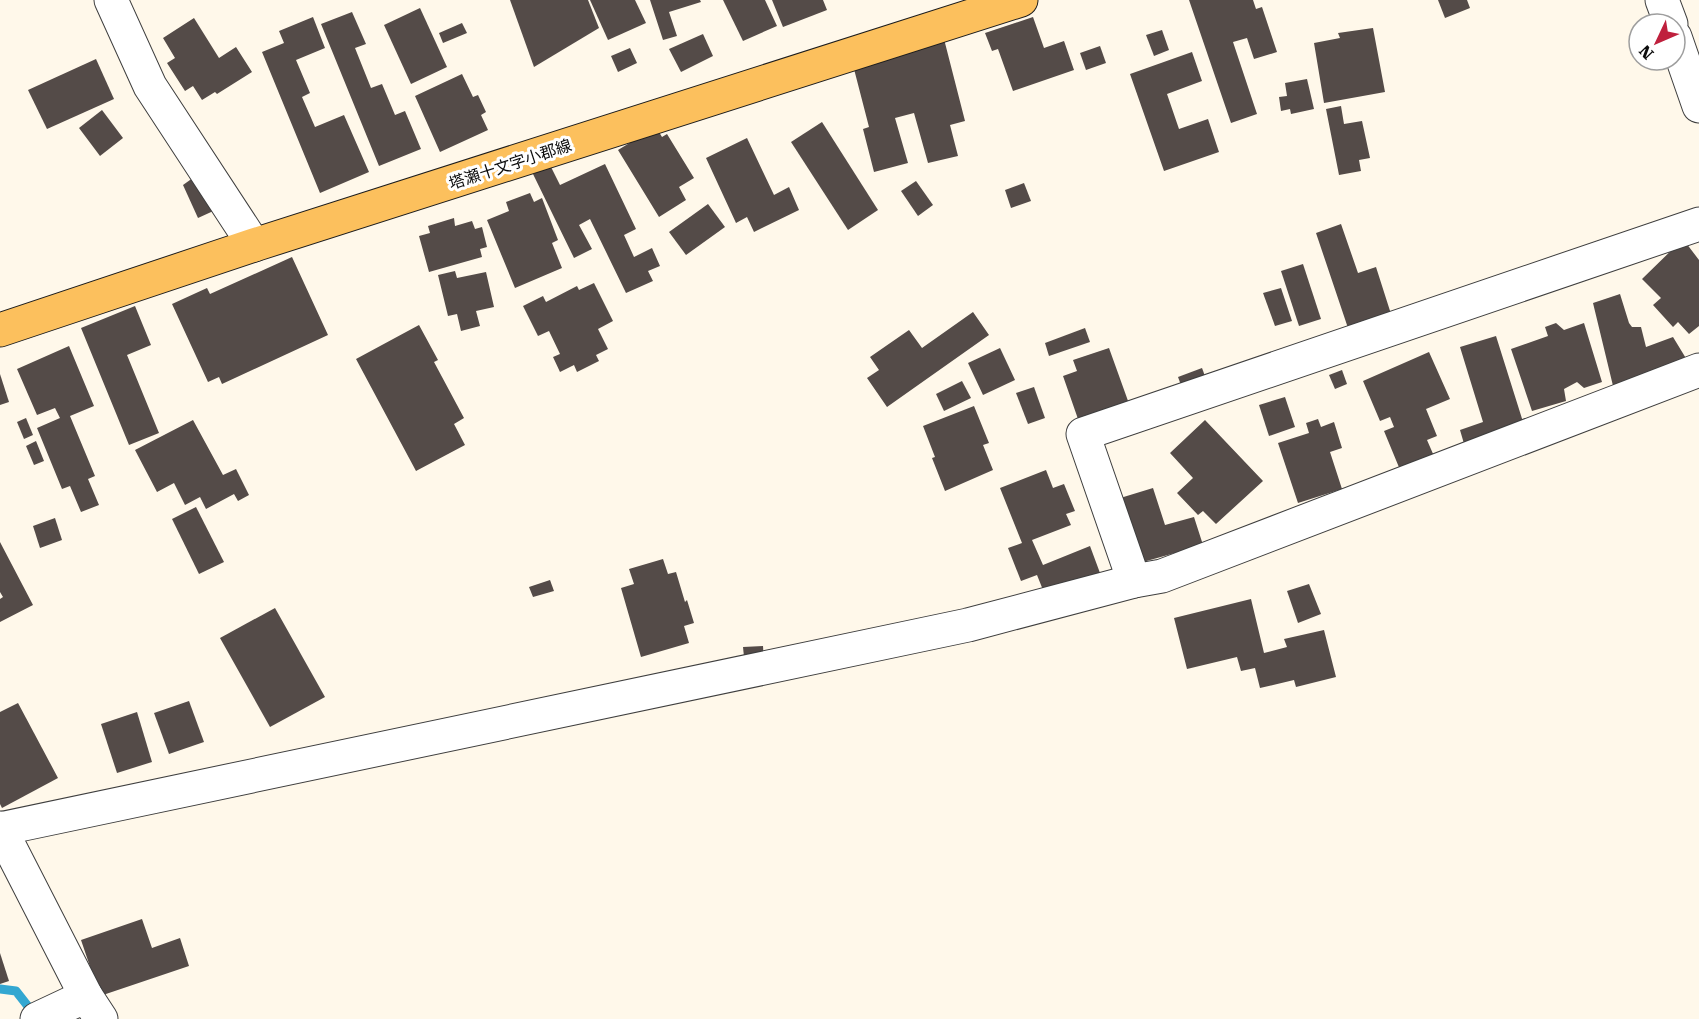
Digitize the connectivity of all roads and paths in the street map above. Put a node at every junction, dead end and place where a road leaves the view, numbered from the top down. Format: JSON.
{"nodes":[{"id":1,"x":111,"y":0,"type":"edge"},
{"id":2,"x":1021,"y":0,"type":"edge"},
{"id":3,"x":974,"y":8,"type":"edge"},
{"id":4,"x":1687,"y":72,"type":"edge"},
{"id":5,"x":1699,"y":106,"type":"edge"},
{"id":6,"x":1699,"y":224,"type":"edge"},
{"id":7,"x":254,"y":245,"type":"junction"},
{"id":8,"x":0,"y":330,"type":"edge"},
{"id":9,"x":1699,"y":370,"type":"edge"},
{"id":10,"x":1134,"y":581,"type":"junction"},
{"id":11,"x":0,"y":829,"type":"edge"},
{"id":12,"x":93,"y":1008,"type":"edge"},
{"id":13,"x":37,"y":1019,"type":"edge"}],
"edges":[{"from":1,"to":7,"type":"street"},
{"from":2,"to":3,"type":"main road","name":"塔瀬十文字小郡線"},
{"from":3,"to":7,"type":"main road","name":"塔瀬十文字小郡線"},
{"from":4,"to":5,"type":"street"},
{"from":6,"to":10,"type":"street"},
{"from":7,"to":8,"type":"main road","name":"塔瀬十文字小郡線"},
{"from":9,"to":10,"type":"street"},
{"from":10,"to":11,"type":"street"},
{"from":11,"to":12,"type":"street"},
{"from":12,"to":13,"type":"street"}]}
